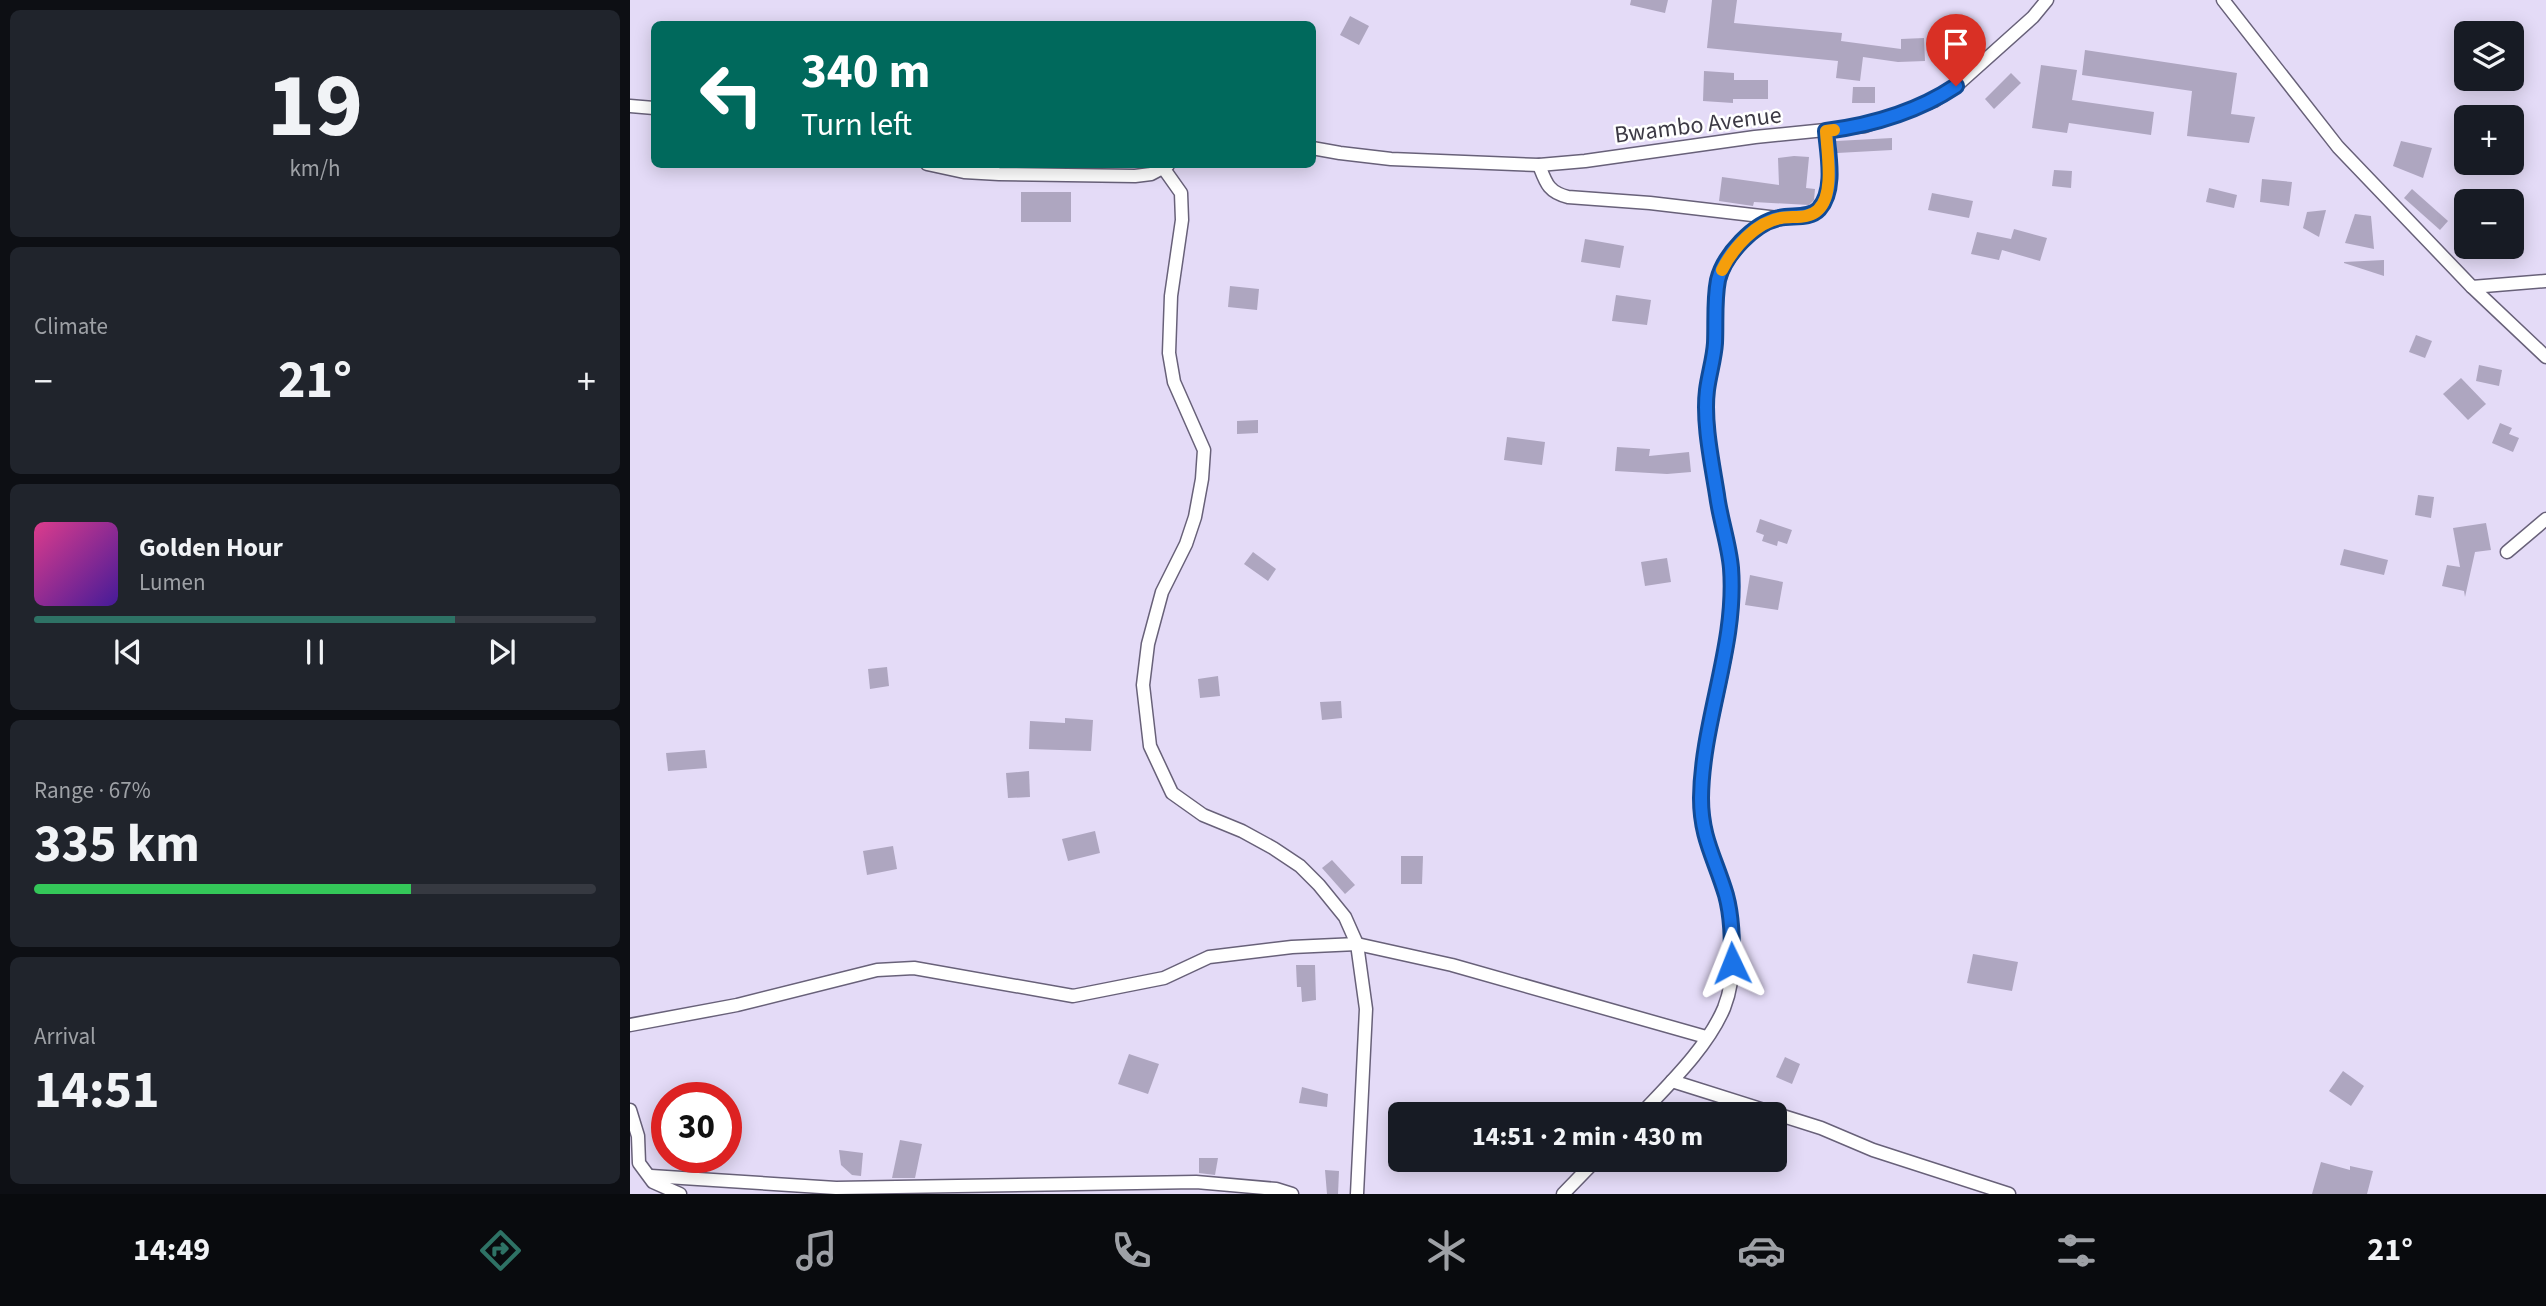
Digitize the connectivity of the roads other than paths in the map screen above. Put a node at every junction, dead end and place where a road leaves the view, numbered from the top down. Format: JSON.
{"nodes":[{"id":1,"x":2047,"y":0,"type":"edge"},
{"id":2,"x":2222,"y":0,"type":"edge"},
{"id":3,"x":630,"y":106,"type":"edge"},
{"id":4,"x":651,"y":108,"type":"edge"},
{"id":5,"x":1826,"y":131,"type":"junction"},
{"id":6,"x":1316,"y":149,"type":"edge"},
{"id":7,"x":1539,"y":165,"type":"junction"},
{"id":8,"x":946,"y":168,"type":"edge"},
{"id":9,"x":1163,"y":168,"type":"edge"},
{"id":10,"x":1167,"y":168,"type":"edge"},
{"id":11,"x":1778,"y":218,"type":"junction"},
{"id":12,"x":2546,"y":281,"type":"edge"},
{"id":13,"x":2472,"y":287,"type":"junction"},
{"id":14,"x":2546,"y":357,"type":"edge"},
{"id":15,"x":2546,"y":519,"type":"edge"},
{"id":16,"x":2507,"y":552,"type":"dead end"},
{"id":17,"x":1357,"y":944,"type":"junction"},
{"id":18,"x":630,"y":1025,"type":"edge"},
{"id":19,"x":1706,"y":1037,"type":"junction"},
{"id":20,"x":1672,"y":1081,"type":"junction"},
{"id":21,"x":1652,"y":1102,"type":"edge"},
{"id":22,"x":630,"y":1110,"type":"edge"},
{"id":23,"x":1584,"y":1172,"type":"edge"},
{"id":24,"x":651,"y":1176,"type":"junction"},
{"id":25,"x":680,"y":1194,"type":"edge"},
{"id":26,"x":1292,"y":1194,"type":"edge"},
{"id":27,"x":1357,"y":1194,"type":"edge"},
{"id":28,"x":1563,"y":1194,"type":"edge"},
{"id":29,"x":2009,"y":1194,"type":"edge"}],
"edges":[{"from":1,"to":5,"type":"street","name":"Bwambo Avenue"},
{"from":2,"to":13,"type":"street"},
{"from":3,"to":4,"type":"street"},
{"from":5,"to":7,"type":"street","name":"Bwambo Avenue"},
{"from":5,"to":11,"type":"street"},
{"from":6,"to":7,"type":"street","name":"Bwambo Avenue"},
{"from":7,"to":11,"type":"street"},
{"from":8,"to":9,"type":"street"},
{"from":10,"to":17,"type":"street"},
{"from":11,"to":19,"type":"street"},
{"from":12,"to":13,"type":"street"},
{"from":13,"to":14,"type":"street"},
{"from":15,"to":16,"type":"street"},
{"from":17,"to":18,"type":"street"},
{"from":17,"to":19,"type":"street"},
{"from":17,"to":27,"type":"street"},
{"from":19,"to":20,"type":"street"},
{"from":20,"to":21,"type":"street"},
{"from":20,"to":29,"type":"street"},
{"from":22,"to":24,"type":"street"},
{"from":23,"to":28,"type":"street"},
{"from":24,"to":25,"type":"street"},
{"from":24,"to":26,"type":"street"}]}
